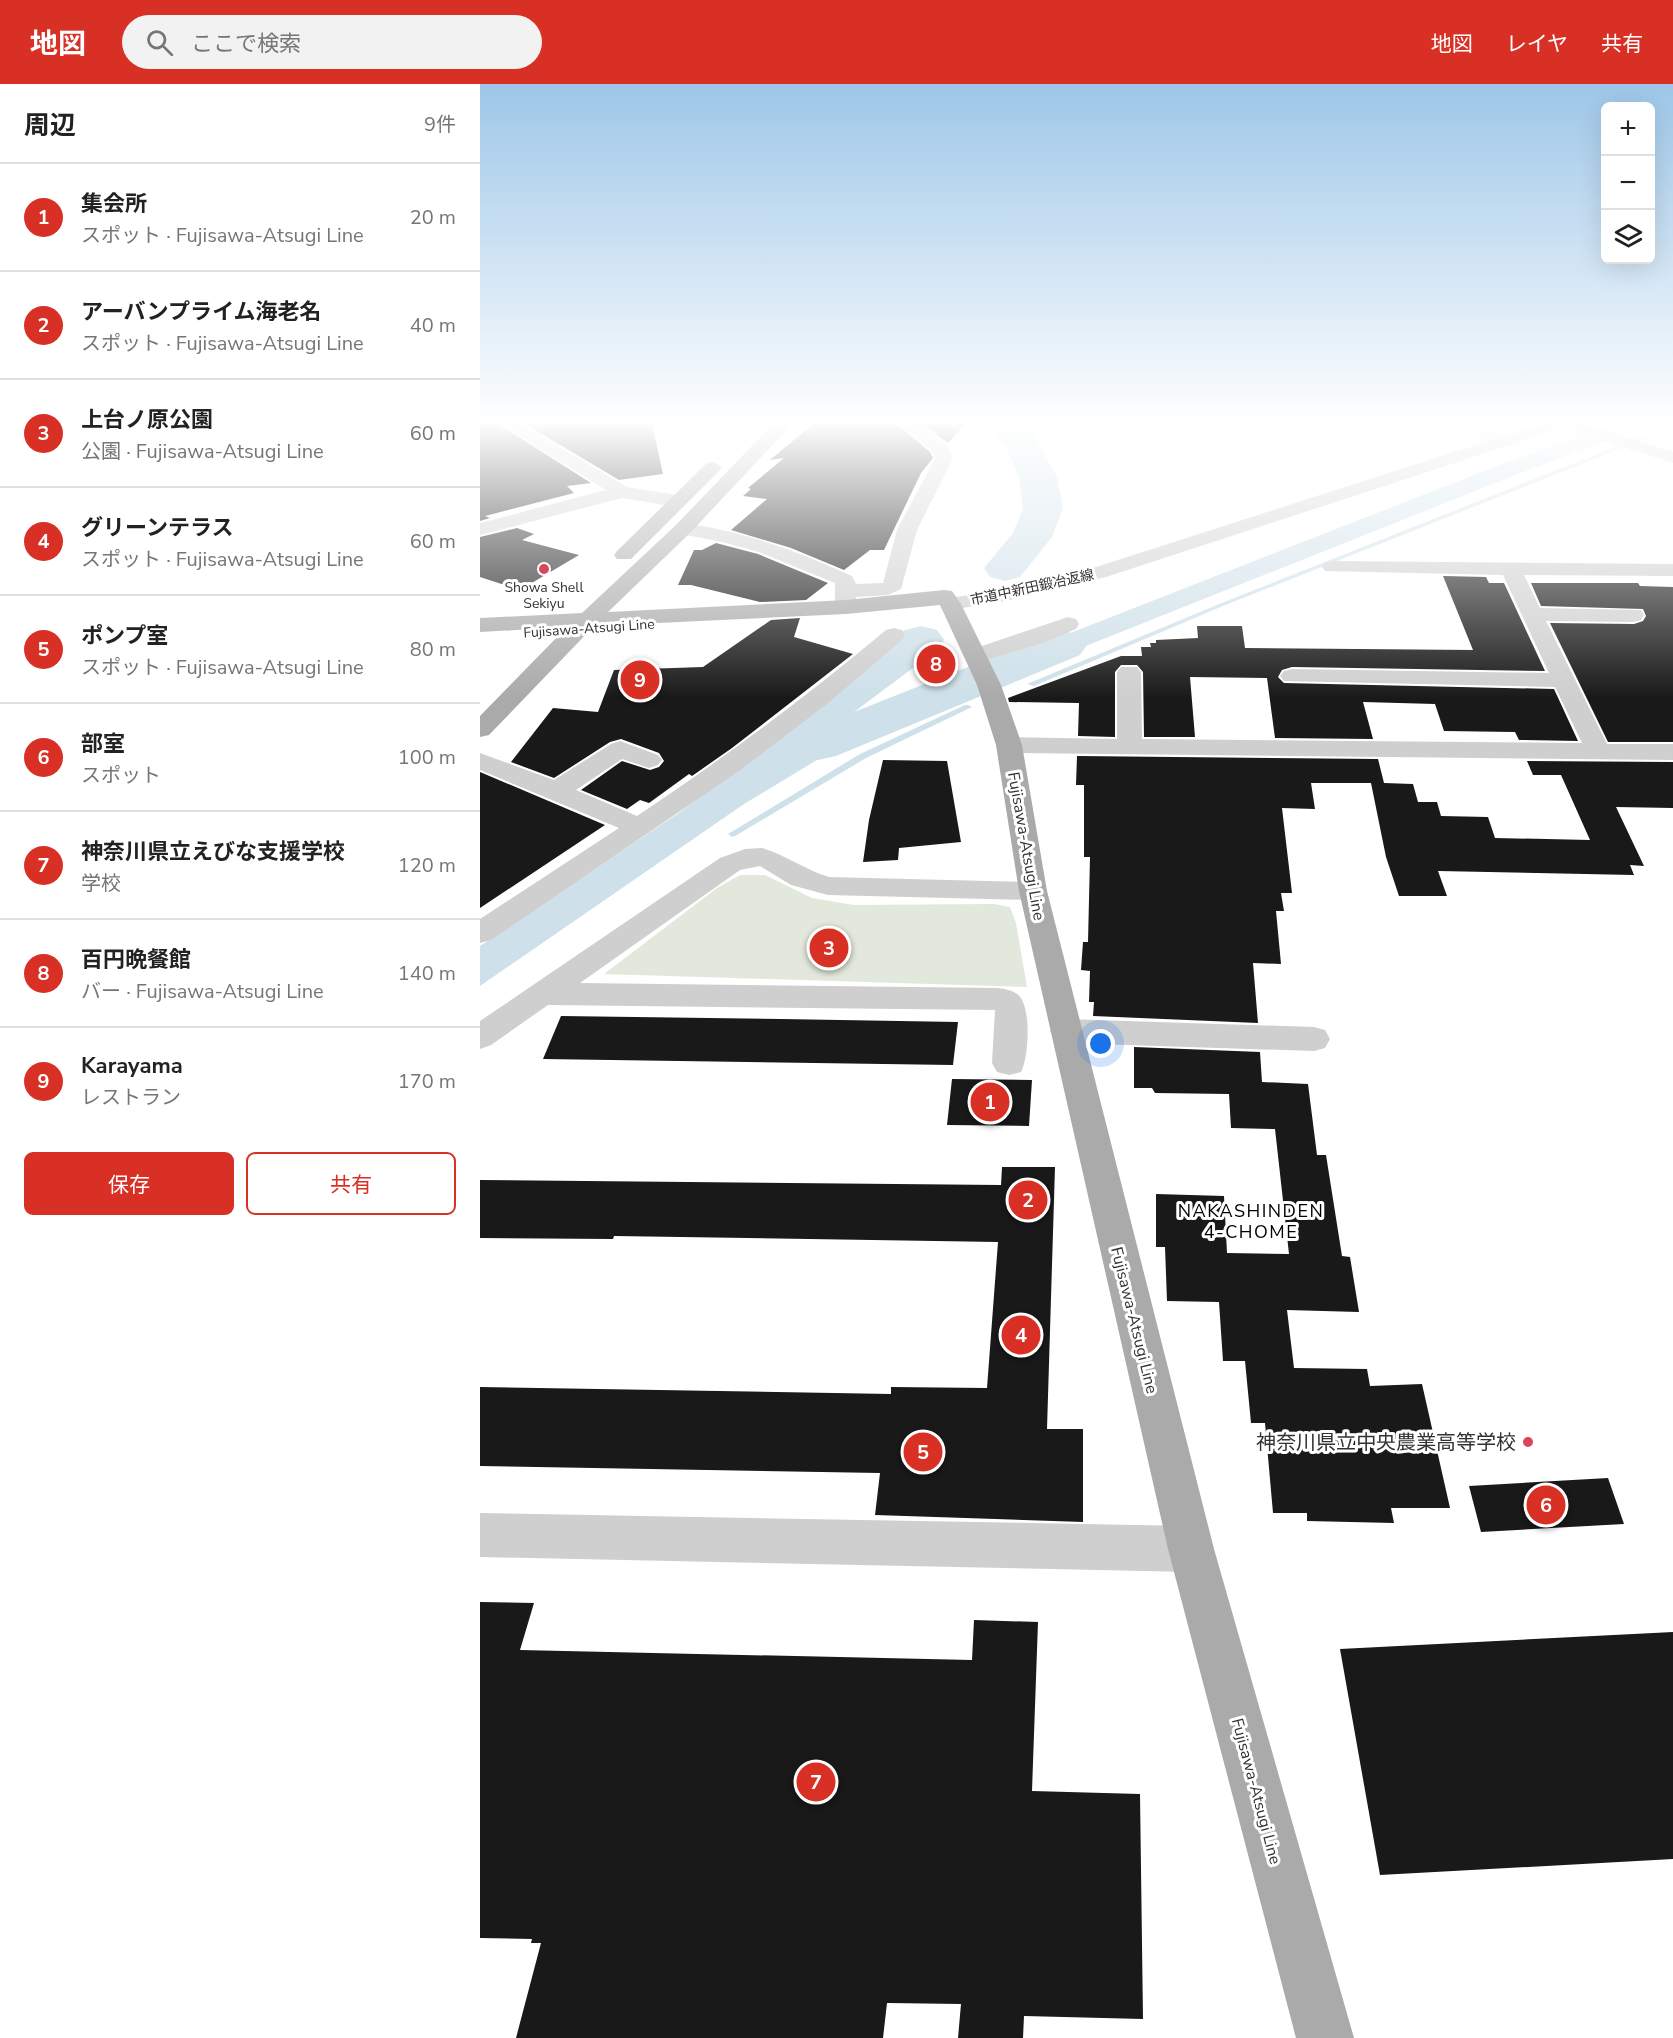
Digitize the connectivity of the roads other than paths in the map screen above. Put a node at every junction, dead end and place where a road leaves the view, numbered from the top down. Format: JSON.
{"nodes":[{"id":1,"x":533,"y":515,"type":"edge"},
{"id":2,"x":663,"y":515,"type":"edge"},
{"id":3,"x":696,"y":515,"type":"edge"},
{"id":4,"x":916,"y":515,"type":"edge"},
{"id":5,"x":1283,"y":515,"type":"edge"},
{"id":6,"x":480,"y":529,"type":"edge"},
{"id":7,"x":683,"y":529,"type":"junction"},
{"id":8,"x":614,"y":566,"type":"dead end"},
{"id":9,"x":1332,"y":567,"type":"dead end"},
{"id":10,"x":1511,"y":570,"type":"junction"},
{"id":11,"x":1673,"y":570,"type":"edge"},
{"id":12,"x":581,"y":598,"type":"dead end"},
{"id":13,"x":846,"y":599,"type":"junction"},
{"id":14,"x":947,"y":600,"type":"junction"},
{"id":15,"x":1533,"y":614,"type":"junction"},
{"id":16,"x":1633,"y":615,"type":"dead end"},
{"id":17,"x":1068,"y":624,"type":"dead end"},
{"id":18,"x":480,"y":625,"type":"edge"},
{"id":19,"x":584,"y":625,"type":"junction"},
{"id":20,"x":551,"y":626,"type":"junction"},
{"id":21,"x":480,"y":634,"type":"edge"},
{"id":22,"x":894,"y":635,"type":"dead end"},
{"id":23,"x":981,"y":668,"type":"junction"},
{"id":24,"x":1129,"y":672,"type":"dead end"},
{"id":25,"x":1292,"y":676,"type":"dead end"},
{"id":26,"x":1564,"y":680,"type":"junction"},
{"id":27,"x":480,"y":698,"type":"edge"},
{"id":28,"x":480,"y":730,"type":"edge"},
{"id":29,"x":1009,"y":745,"type":"junction"},
{"id":30,"x":1130,"y":746,"type":"junction"},
{"id":31,"x":1598,"y":751,"type":"junction"},
{"id":32,"x":1673,"y":752,"type":"edge"},
{"id":33,"x":649,"y":760,"type":"dead end"},
{"id":34,"x":480,"y":761,"type":"edge"},
{"id":35,"x":556,"y":791,"type":"junction"},
{"id":36,"x":640,"y":827,"type":"junction"},
{"id":37,"x":1034,"y":891,"type":"junction"},
{"id":38,"x":480,"y":933,"type":"edge"},
{"id":39,"x":542,"y":994,"type":"junction"},
{"id":40,"x":1066,"y":1031,"type":"junction"},
{"id":41,"x":480,"y":1037,"type":"edge"},
{"id":42,"x":1314,"y":1039,"type":"dead end"},
{"id":43,"x":1009,"y":1063,"type":"dead end"},
{"id":44,"x":480,"y":1535,"type":"edge"},
{"id":45,"x":1191,"y":1549,"type":"junction"},
{"id":46,"x":1324,"y":2038,"type":"edge"}],
"edges":[{"from":1,"to":6,"type":"street"},
{"from":2,"to":8,"type":"main road"},
{"from":3,"to":7,"type":"main road"},
{"from":4,"to":13,"type":"street"},
{"from":5,"to":14,"type":"street","name":"市道中新田鍛冶返線"},
{"from":7,"to":13,"type":"street"},
{"from":7,"to":19,"type":"main road"},
{"from":9,"to":10,"type":"street"},
{"from":10,"to":11,"type":"street"},
{"from":10,"to":15,"type":"street"},
{"from":12,"to":20,"type":"main road"},
{"from":13,"to":14,"type":"main road","name":"Fujisawa-Atsugi Line"},
{"from":13,"to":19,"type":"main road","name":"Fujisawa-Atsugi Line"},
{"from":14,"to":19,"type":"main road","name":"Fujisawa-Atsugi Line"},
{"from":14,"to":23,"type":"main road","name":"Fujisawa-Atsugi Line"},
{"from":15,"to":16,"type":"street"},
{"from":15,"to":26,"type":"street"},
{"from":17,"to":23,"type":"street"},
{"from":18,"to":20,"type":"main road","name":"Fujisawa-Atsugi Line"},
{"from":19,"to":20,"type":"main road","name":"Fujisawa-Atsugi Line"},
{"from":19,"to":28,"type":"main road"},
{"from":20,"to":21,"type":"main road","name":"Fujisawa-Atsugi Line"},
{"from":20,"to":27,"type":"main road"},
{"from":22,"to":36,"type":"street"},
{"from":23,"to":29,"type":"main road","name":"Fujisawa-Atsugi Line"},
{"from":24,"to":30,"type":"street"},
{"from":25,"to":26,"type":"street"},
{"from":26,"to":31,"type":"street"},
{"from":29,"to":30,"type":"street"},
{"from":29,"to":37,"type":"main road","name":"Fujisawa-Atsugi Line"},
{"from":30,"to":31,"type":"street"},
{"from":31,"to":32,"type":"street"},
{"from":33,"to":35,"type":"street"},
{"from":34,"to":35,"type":"street"},
{"from":35,"to":36,"type":"street"},
{"from":36,"to":38,"type":"street"},
{"from":37,"to":39,"type":"street"},
{"from":37,"to":40,"type":"main road","name":"Fujisawa-Atsugi Line"},
{"from":39,"to":41,"type":"street"},
{"from":39,"to":43,"type":"street"},
{"from":40,"to":42,"type":"street"},
{"from":40,"to":45,"type":"main road","name":"Fujisawa-Atsugi Line"},
{"from":44,"to":45,"type":"street"},
{"from":45,"to":46,"type":"main road","name":"Fujisawa-Atsugi Line"}]}
